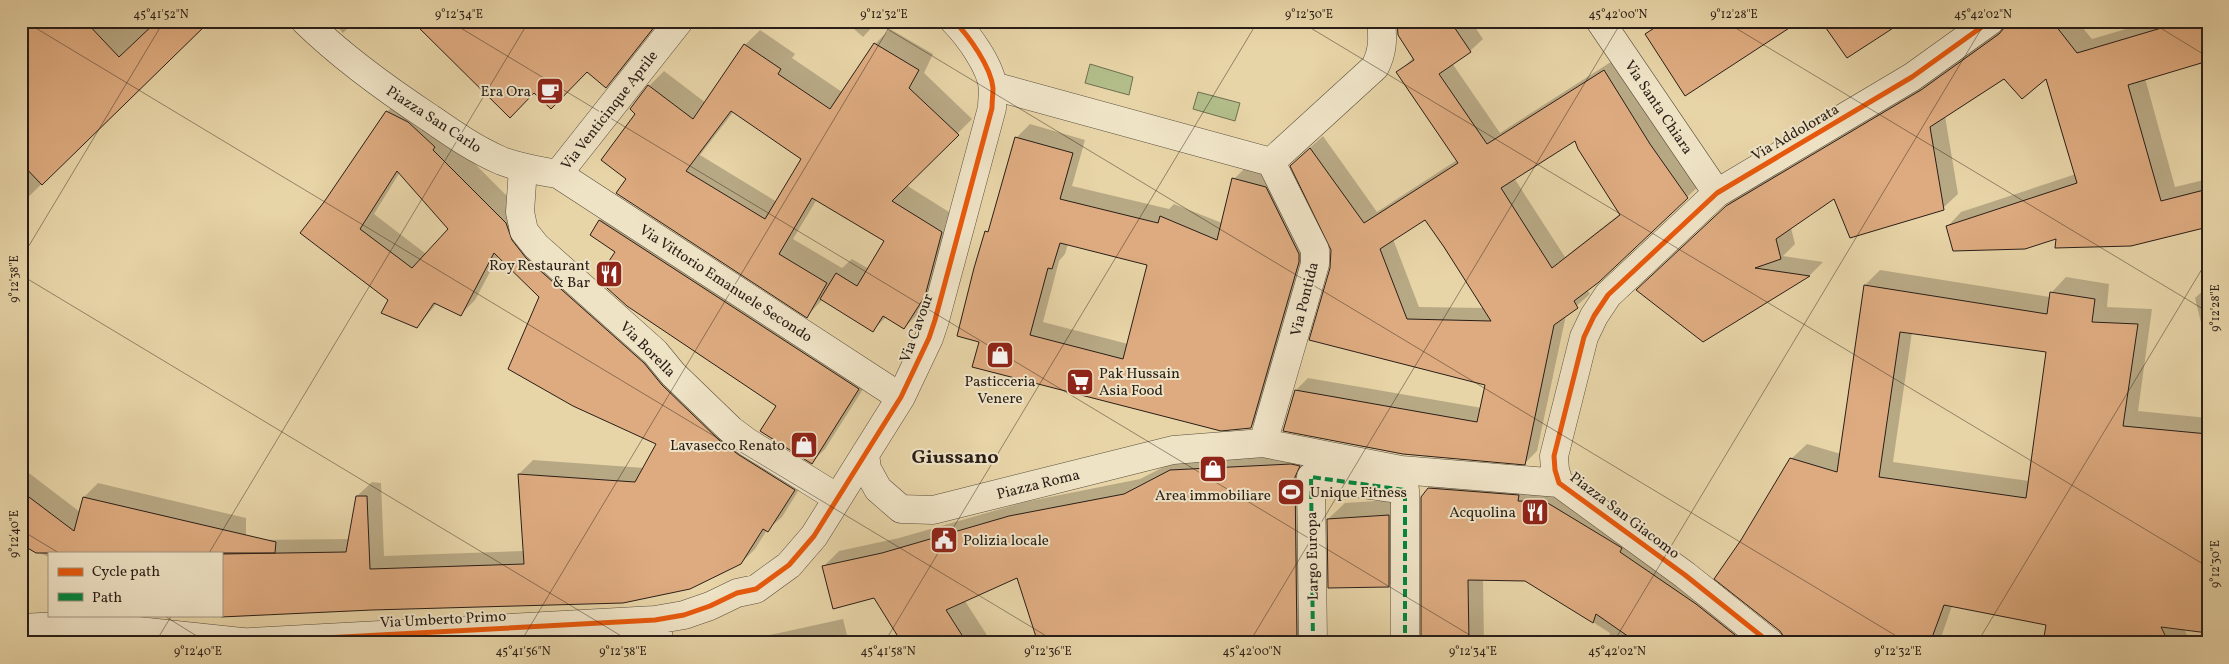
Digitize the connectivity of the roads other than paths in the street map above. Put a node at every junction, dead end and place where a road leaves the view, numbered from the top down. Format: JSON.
{"nodes":[{"id":1,"x":679,"y":21,"type":"edge"},
{"id":2,"x":954,"y":21,"type":"edge"},
{"id":3,"x":1381,"y":21,"type":"edge"},
{"id":4,"x":1600,"y":21,"type":"edge"},
{"id":5,"x":1990,"y":21,"type":"edge"},
{"id":6,"x":314,"y":30,"type":"edge"},
{"id":7,"x":993,"y":86,"type":"junction"},
{"id":8,"x":1271,"y":162,"type":"junction"},
{"id":9,"x":523,"y":168,"type":"junction"},
{"id":10,"x":558,"y":174,"type":"junction"},
{"id":11,"x":1717,"y":194,"type":"junction"},
{"id":12,"x":1624,"y":279,"type":"joint"},
{"id":13,"x":929,"y":338,"type":"junction"},
{"id":14,"x":894,"y":393,"type":"junction"},
{"id":15,"x":1263,"y":443,"type":"junction"},
{"id":16,"x":865,"y":454,"type":"junction"},
{"id":17,"x":1560,"y":483,"type":"junction"},
{"id":18,"x":832,"y":498,"type":"junction"},
{"id":19,"x":901,"y":509,"type":"junction"},
{"id":20,"x":737,"y":593,"type":"joint"},
{"id":21,"x":33,"y":626,"type":"edge"},
{"id":22,"x":657,"y":632,"type":"edge"},
{"id":23,"x":237,"y":642,"type":"edge"},
{"id":24,"x":1313,"y":643,"type":"edge"},
{"id":25,"x":1405,"y":643,"type":"edge"},
{"id":26,"x":1770,"y":643,"type":"edge"}],
"edges":[{"from":1,"to":10,"type":"street","name":"Via Venticinque Aprile"},
{"from":2,"to":7,"type":"street","name":"Via Cavour"},
{"from":3,"to":8,"type":"street"},
{"from":4,"to":11,"type":"street","name":"Via Santa Chiara"},
{"from":5,"to":11,"type":"street","name":"Via Addolorata"},
{"from":6,"to":9,"type":"street","name":"Piazza San Carlo"},
{"from":7,"to":8,"type":"street"},
{"from":7,"to":13,"type":"street","name":"Via Cavour"},
{"from":8,"to":15,"type":"street","name":"Via Pontida"},
{"from":9,"to":10,"type":"street","name":"Piazza San Carlo"},
{"from":9,"to":18,"type":"street","name":"Via Borella"},
{"from":10,"to":14,"type":"street","name":"Via Vittorio Emanuele Secondo"},
{"from":11,"to":12,"type":"street","name":"Via Addolorata"},
{"from":12,"to":17,"type":"street","name":"Piazza San Giacomo"},
{"from":13,"to":14,"type":"street","name":"Via Cavour"},
{"from":13,"to":16,"type":"street","name":"Via Cavour"},
{"from":14,"to":18,"type":"street","name":"Via Cavour"},
{"from":15,"to":17,"type":"street","name":"Piazza Roma"},
{"from":15,"to":19,"type":"street","name":"Piazza Roma"},
{"from":16,"to":18,"type":"street","name":"Via Cavour"},
{"from":16,"to":19,"type":"street"},
{"from":17,"to":26,"type":"street","name":"Piazza San Giacomo"},
{"from":18,"to":19,"type":"street","name":"Piazza Roma"},
{"from":18,"to":20,"type":"street","name":"Via Cavour"},
{"from":20,"to":22,"type":"street","name":"Via Umberto Primo"},
{"from":21,"to":23,"type":"street","name":"Via Umberto Primo"},
{"from":22,"to":23,"type":"street","name":"Via Umberto Primo"},
{"from":24,"to":25,"type":"street","name":"Largo Europa"}]}
